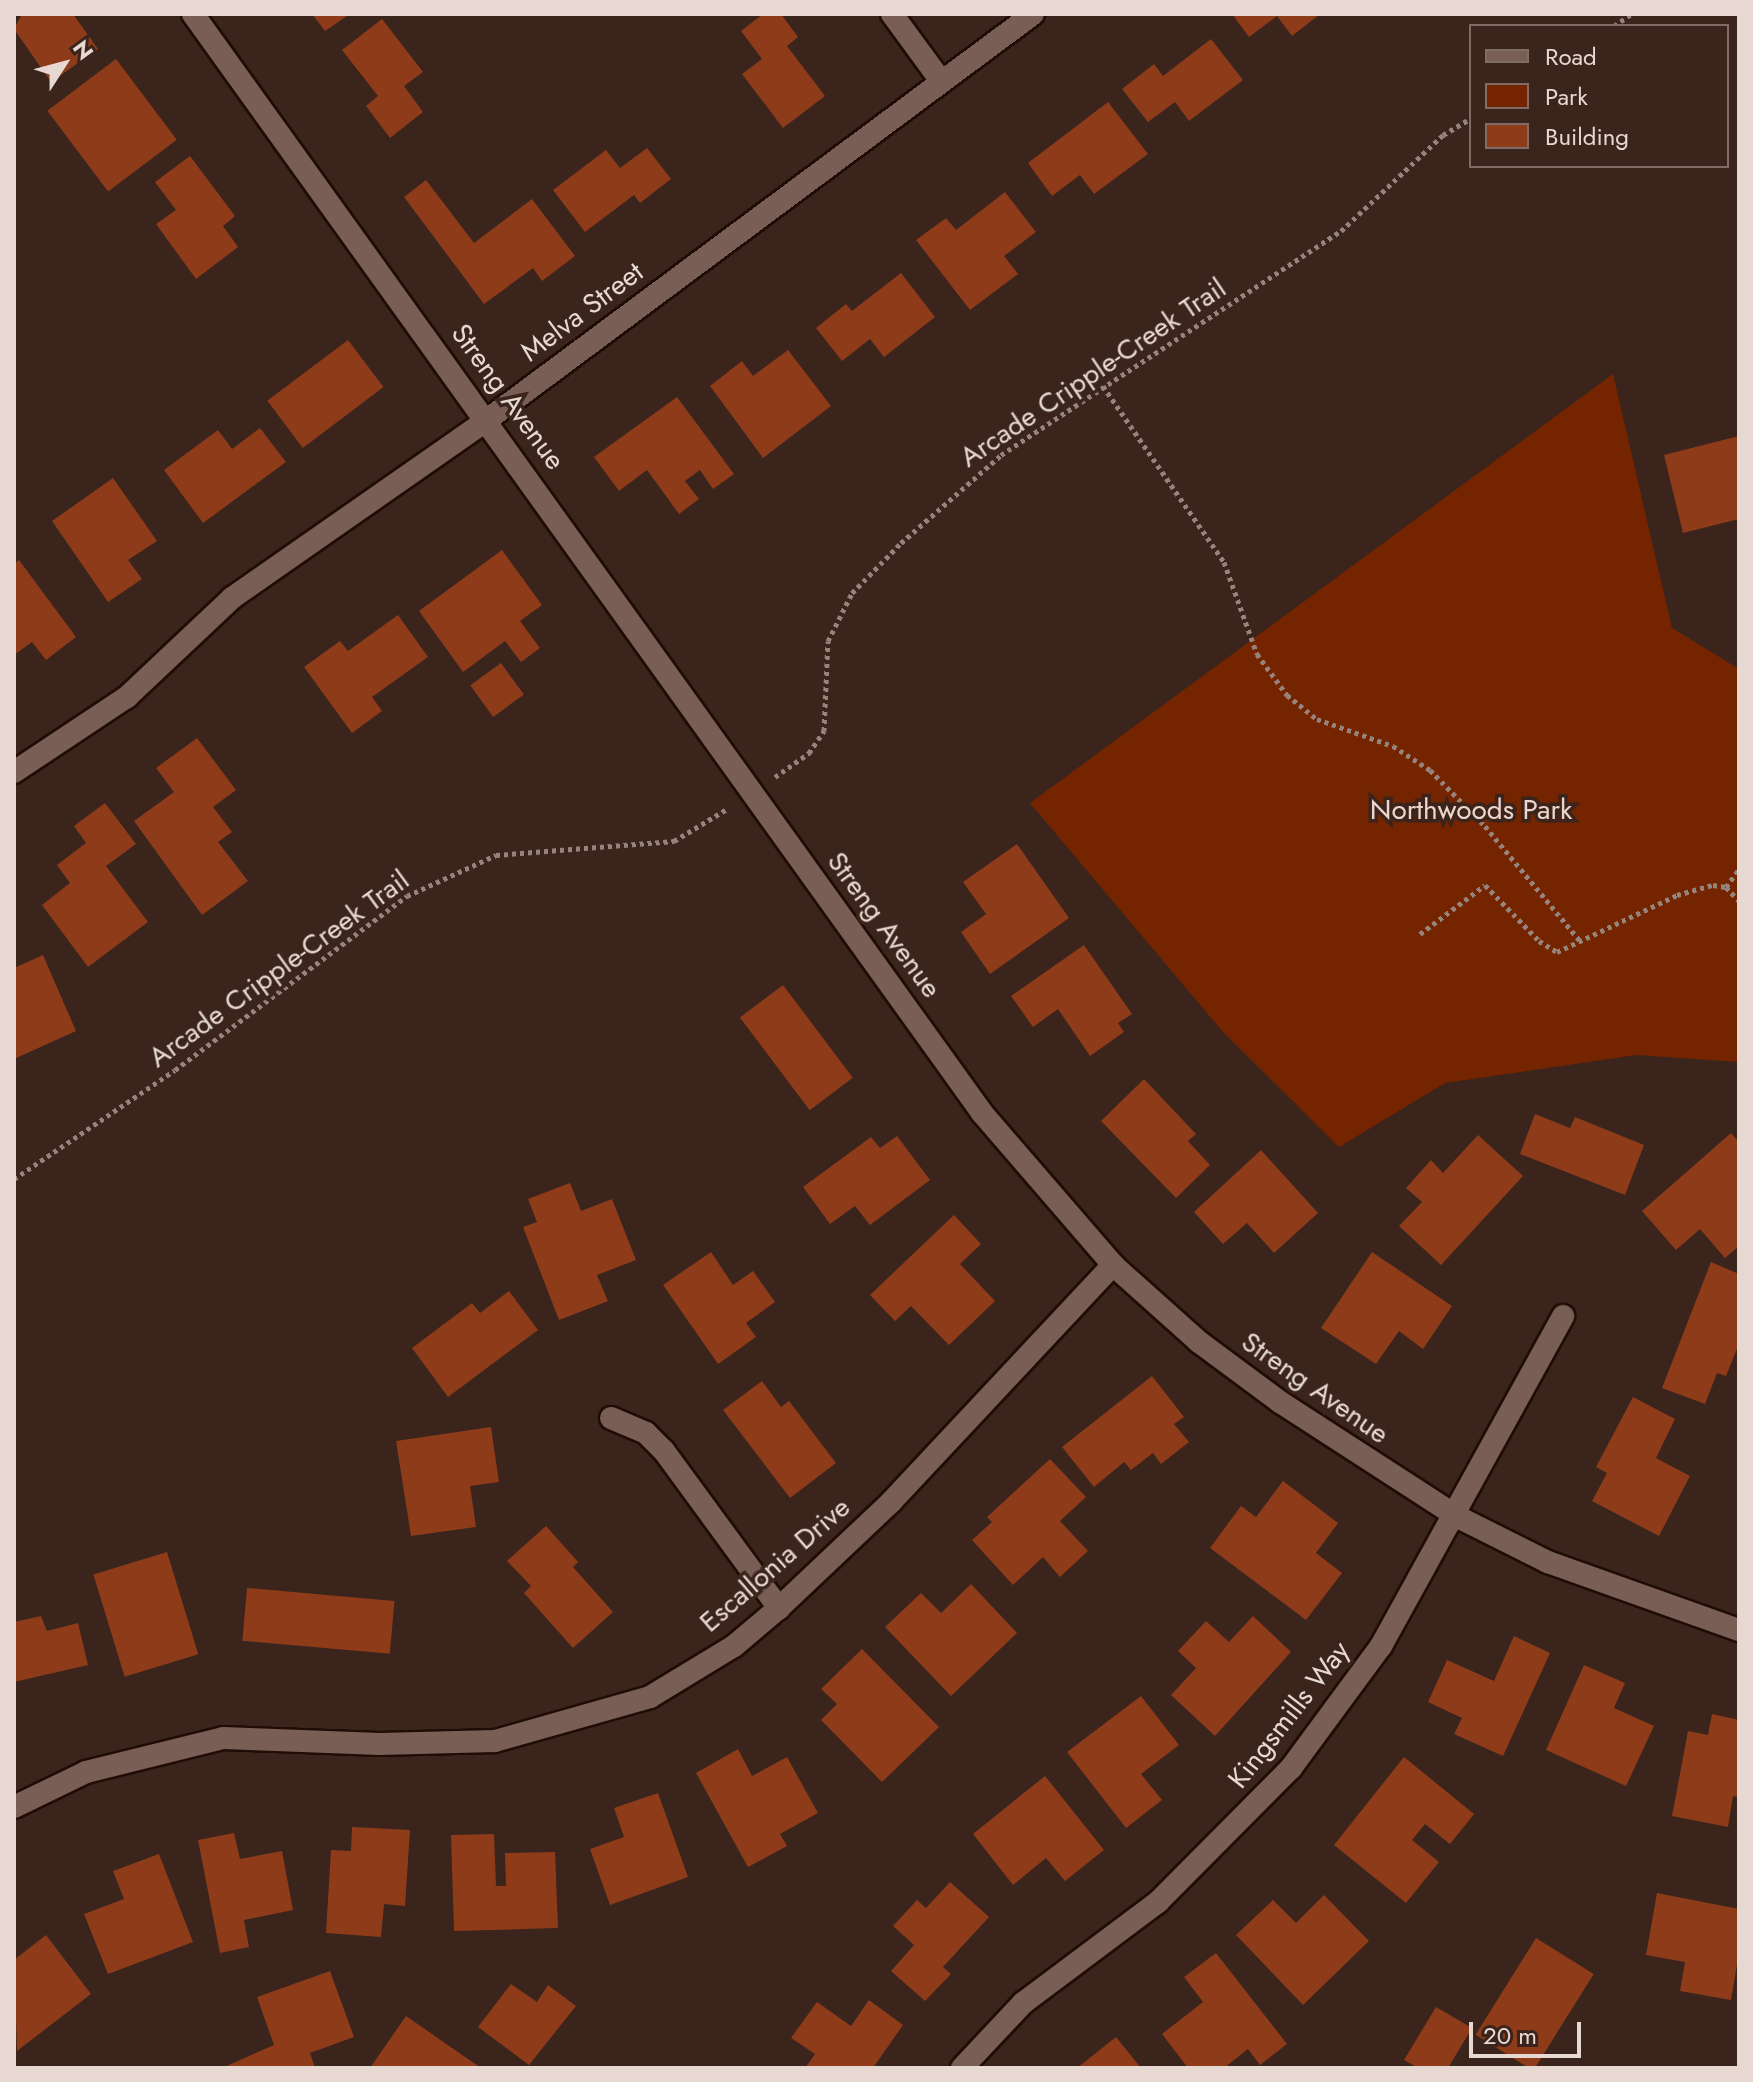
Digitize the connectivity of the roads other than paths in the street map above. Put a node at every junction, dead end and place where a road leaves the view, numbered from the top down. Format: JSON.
{"nodes":[{"id":1,"x":193,"y":14,"type":"edge"},
{"id":2,"x":892,"y":14,"type":"edge"},
{"id":3,"x":1033,"y":14,"type":"edge"},
{"id":4,"x":941,"y":81,"type":"junction"},
{"id":5,"x":487,"y":420,"type":"junction"},
{"id":6,"x":14,"y":772,"type":"edge"},
{"id":7,"x":1113,"y":1265,"type":"junction"},
{"id":8,"x":1563,"y":1316,"type":"dead end"},
{"id":9,"x":611,"y":1418,"type":"dead end"},
{"id":10,"x":1456,"y":1516,"type":"junction"},
{"id":11,"x":779,"y":1608,"type":"junction"},
{"id":12,"x":1739,"y":1630,"type":"edge"},
{"id":13,"x":14,"y":1807,"type":"edge"},
{"id":14,"x":962,"y":2068,"type":"edge"}],
"edges":[{"from":1,"to":5,"type":"street","name":"Streng Avenue"},
{"from":2,"to":4,"type":"street"},
{"from":3,"to":4,"type":"street","name":"Melva Street"},
{"from":4,"to":5,"type":"street","name":"Melva Street"},
{"from":5,"to":6,"type":"street","name":"Melva Street"},
{"from":5,"to":7,"type":"street","name":"Streng Avenue"},
{"from":7,"to":10,"type":"street","name":"Streng Avenue"},
{"from":7,"to":11,"type":"street","name":"Escallonia Drive"},
{"from":8,"to":10,"type":"street","name":"Kingsmills Way"},
{"from":9,"to":11,"type":"street"},
{"from":10,"to":12,"type":"street","name":"Streng Avenue"},
{"from":10,"to":14,"type":"street","name":"Kingsmills Way"},
{"from":11,"to":13,"type":"street","name":"Escallonia Drive"}]}
